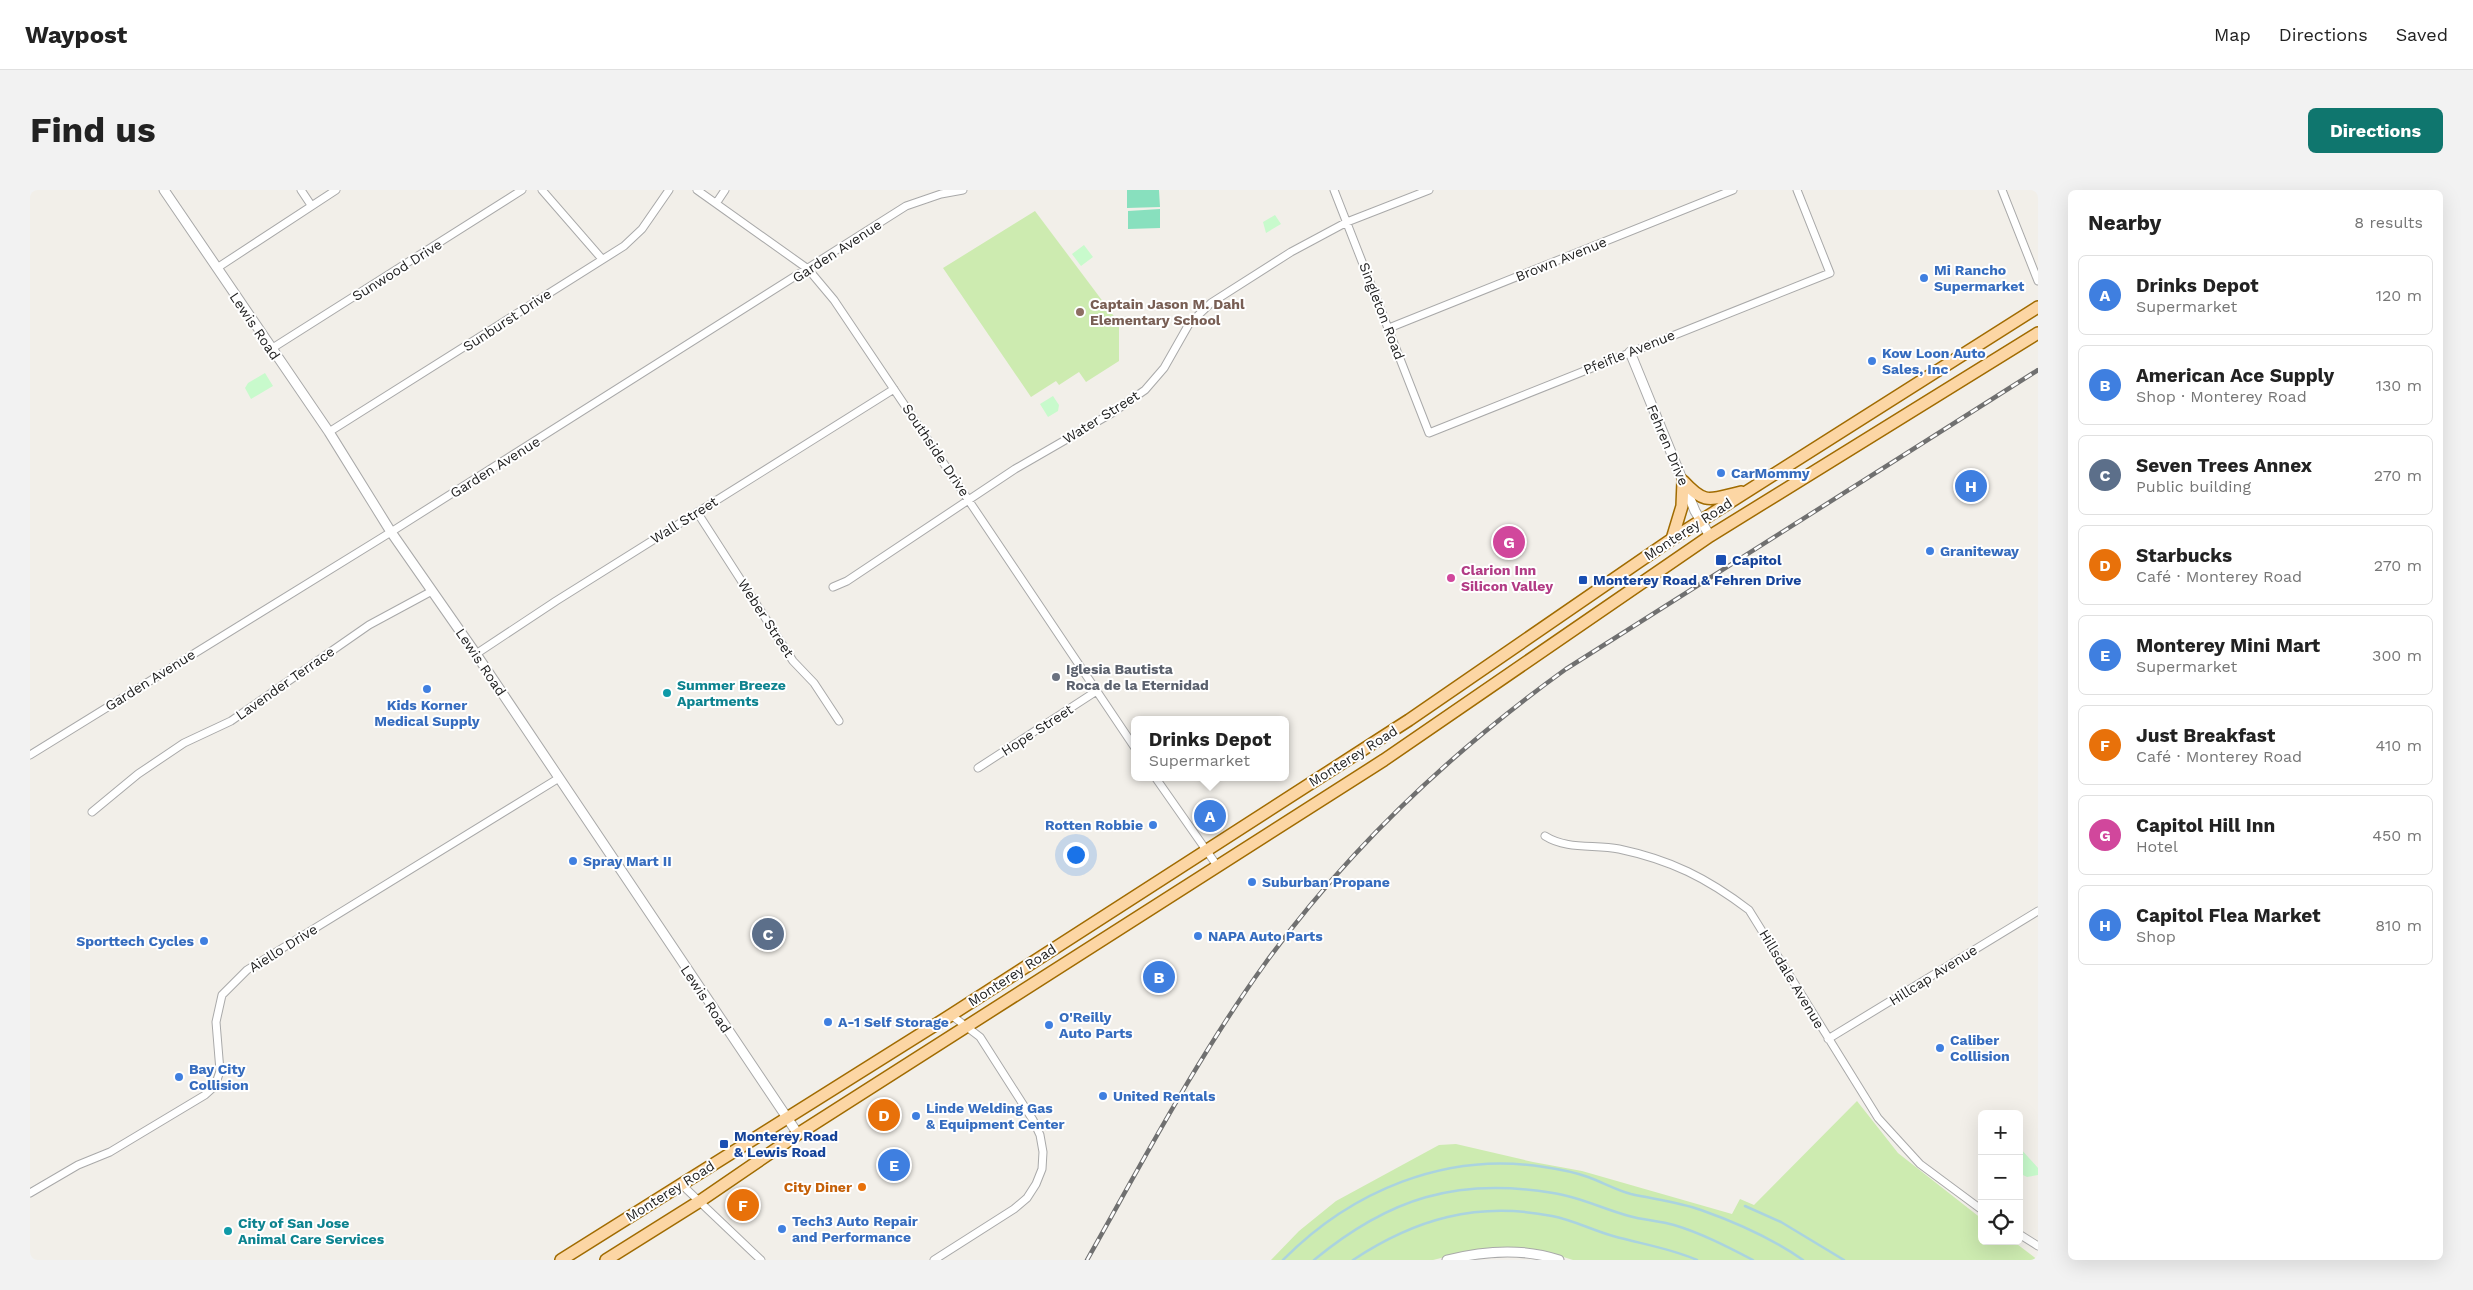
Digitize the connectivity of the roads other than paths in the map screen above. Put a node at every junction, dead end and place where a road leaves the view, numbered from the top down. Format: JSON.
{"nodes":[{"id":1,"x":164,"y":190,"type":"edge"},
{"id":2,"x":301,"y":190,"type":"edge"},
{"id":3,"x":336,"y":190,"type":"edge"},
{"id":4,"x":522,"y":190,"type":"edge"},
{"id":5,"x":542,"y":190,"type":"edge"},
{"id":6,"x":669,"y":190,"type":"edge"},
{"id":7,"x":697,"y":190,"type":"edge"},
{"id":8,"x":725,"y":190,"type":"edge"},
{"id":9,"x":963,"y":190,"type":"edge"},
{"id":10,"x":1334,"y":190,"type":"edge"},
{"id":11,"x":1429,"y":190,"type":"edge"},
{"id":12,"x":1733,"y":190,"type":"edge"},
{"id":13,"x":1796,"y":190,"type":"edge"},
{"id":14,"x":2002,"y":190,"type":"edge"},
{"id":15,"x":716,"y":202,"type":"junction"},
{"id":16,"x":312,"y":205,"type":"junction"},
{"id":17,"x":1347,"y":222,"type":"junction"},
{"id":18,"x":602,"y":260,"type":"junction"},
{"id":19,"x":217,"y":268,"type":"junction"},
{"id":20,"x":808,"y":269,"type":"junction"},
{"id":21,"x":2038,"y":281,"type":"edge"},
{"id":22,"x":2038,"y":307,"type":"edge"},
{"id":23,"x":1388,"y":328,"type":"junction"},
{"id":24,"x":2038,"y":333,"type":"edge"},
{"id":25,"x":271,"y":349,"type":"junction"},
{"id":26,"x":1630,"y":352,"type":"junction"},
{"id":27,"x":894,"y":389,"type":"junction"},
{"id":28,"x":328,"y":432,"type":"junction"},
{"id":29,"x":1429,"y":432,"type":"joint"},
{"id":30,"x":1682,"y":481,"type":"junction"},
{"id":31,"x":1747,"y":491,"type":"junction"},
{"id":32,"x":970,"y":500,"type":"junction"},
{"id":33,"x":697,"y":512,"type":"junction"},
{"id":34,"x":1701,"y":521,"type":"junction"},
{"id":35,"x":391,"y":532,"type":"junction"},
{"id":36,"x":1710,"y":536,"type":"junction"},
{"id":37,"x":1672,"y":539,"type":"junction"},
{"id":38,"x":833,"y":587,"type":"dead end"},
{"id":39,"x":432,"y":591,"type":"junction"},
{"id":40,"x":476,"y":654,"type":"junction"},
{"id":41,"x":1095,"y":692,"type":"junction"},
{"id":42,"x":1437,"y":701,"type":"junction"},
{"id":43,"x":1448,"y":716,"type":"junction"},
{"id":44,"x":839,"y":721,"type":"dead end"},
{"id":45,"x":1131,"y":742,"type":"edge"},
{"id":46,"x":30,"y":755,"type":"edge"},
{"id":47,"x":978,"y":768,"type":"dead end"},
{"id":48,"x":559,"y":778,"type":"junction"},
{"id":49,"x":1158,"y":781,"type":"edge"},
{"id":50,"x":92,"y":812,"type":"dead end"},
{"id":51,"x":1545,"y":836,"type":"dead end"},
{"id":52,"x":1207,"y":850,"type":"junction"},
{"id":53,"x":1218,"y":867,"type":"junction"},
{"id":54,"x":2038,"y":911,"type":"edge"},
{"id":55,"x":951,"y":1015,"type":"junction"},
{"id":56,"x":966,"y":1027,"type":"junction"},
{"id":57,"x":1828,"y":1040,"type":"junction"},
{"id":58,"x":787,"y":1118,"type":"junction"},
{"id":59,"x":798,"y":1134,"type":"junction"},
{"id":60,"x":681,"y":1184,"type":"junction"},
{"id":61,"x":30,"y":1193,"type":"edge"},
{"id":62,"x":700,"y":1201,"type":"junction"},
{"id":63,"x":1978,"y":1207,"type":"edge"},
{"id":64,"x":2023,"y":1237,"type":"edge"},
{"id":65,"x":2038,"y":1246,"type":"edge"},
{"id":66,"x":561,"y":1260,"type":"edge"},
{"id":67,"x":606,"y":1260,"type":"edge"},
{"id":68,"x":760,"y":1260,"type":"edge"},
{"id":69,"x":934,"y":1260,"type":"edge"},
{"id":70,"x":1448,"y":1260,"type":"edge"},
{"id":71,"x":1559,"y":1260,"type":"edge"}],
"edges":[{"from":1,"to":19,"type":"street","name":"Lewis Road"},
{"from":2,"to":16,"type":"street"},
{"from":3,"to":16,"type":"street"},
{"from":4,"to":25,"type":"street","name":"Sunwood Drive"},
{"from":5,"to":18,"type":"street"},
{"from":6,"to":18,"type":"street","name":"Sunburst Drive"},
{"from":7,"to":15,"type":"street","name":"Southside Drive"},
{"from":8,"to":15,"type":"street"},
{"from":9,"to":20,"type":"street","name":"Garden Avenue"},
{"from":10,"to":17,"type":"street","name":"Singleton Road"},
{"from":11,"to":17,"type":"street","name":"Water Street"},
{"from":12,"to":23,"type":"street","name":"Brown Avenue"},
{"from":13,"to":26,"type":"street","name":"Pfeifle Avenue"},
{"from":14,"to":21,"type":"street"},
{"from":15,"to":20,"type":"street","name":"Southside Drive"},
{"from":16,"to":19,"type":"street"},
{"from":17,"to":23,"type":"street","name":"Singleton Road"},
{"from":17,"to":32,"type":"street","name":"Water Street"},
{"from":18,"to":28,"type":"street","name":"Sunburst Drive"},
{"from":19,"to":25,"type":"street","name":"Lewis Road"},
{"from":20,"to":27,"type":"street","name":"Southside Drive"},
{"from":20,"to":35,"type":"street","name":"Garden Avenue"},
{"from":22,"to":31,"type":"main road","name":"Monterey Road"},
{"from":23,"to":29,"type":"street","name":"Singleton Road"},
{"from":24,"to":36,"type":"main road","name":"Monterey Road"},
{"from":25,"to":28,"type":"street","name":"Lewis Road"},
{"from":26,"to":29,"type":"street","name":"Pfeifle Avenue"},
{"from":26,"to":30,"type":"street","name":"Fehren Drive"},
{"from":27,"to":32,"type":"street","name":"Southside Drive"},
{"from":27,"to":33,"type":"street","name":"Wall Street"},
{"from":28,"to":35,"type":"street","name":"Lewis Road"},
{"from":30,"to":31,"type":"main road"},
{"from":30,"to":34,"type":"street","name":"Fehren Drive"},
{"from":30,"to":37,"type":"main road"},
{"from":31,"to":34,"type":"main road","name":"Monterey Road"},
{"from":32,"to":38,"type":"street","name":"Water Street"},
{"from":32,"to":41,"type":"street","name":"Southside Drive"},
{"from":33,"to":40,"type":"street","name":"Wall Street"},
{"from":33,"to":44,"type":"street","name":"Weber Street"},
{"from":34,"to":36,"type":"street","name":"Fehren Drive"},
{"from":34,"to":37,"type":"main road","name":"Monterey Road"},
{"from":35,"to":39,"type":"street","name":"Lewis Road"},
{"from":35,"to":46,"type":"street","name":"Garden Avenue"},
{"from":36,"to":43,"type":"main road","name":"Monterey Road"},
{"from":37,"to":42,"type":"main road","name":"Monterey Road"},
{"from":39,"to":40,"type":"street","name":"Lewis Road"},
{"from":39,"to":50,"type":"street","name":"Lavender Terrace"},
{"from":40,"to":48,"type":"street","name":"Lewis Road"},
{"from":41,"to":45,"type":"street","name":"Southside Drive"},
{"from":41,"to":47,"type":"street","name":"Hope Street"},
{"from":42,"to":43,"type":"main road"},
{"from":42,"to":52,"type":"main road","name":"Monterey Road"},
{"from":43,"to":53,"type":"main road","name":"Monterey Road"},
{"from":48,"to":58,"type":"street","name":"Lewis Road"},
{"from":48,"to":61,"type":"street","name":"Aiello Drive"},
{"from":49,"to":52,"type":"street"},
{"from":51,"to":57,"type":"street","name":"Hillsdale Avenue"},
{"from":52,"to":53,"type":"street"},
{"from":52,"to":55,"type":"main road","name":"Monterey Road"},
{"from":53,"to":56,"type":"main road","name":"Monterey Road"},
{"from":54,"to":57,"type":"street","name":"Hillcap Avenue"},
{"from":55,"to":56,"type":"street"},
{"from":55,"to":58,"type":"main road","name":"Monterey Road"},
{"from":56,"to":59,"type":"main road","name":"Monterey Road"},
{"from":56,"to":69,"type":"street"},
{"from":57,"to":63,"type":"street","name":"Hillsdale Avenue"},
{"from":58,"to":59,"type":"street","name":"Lewis Road"},
{"from":58,"to":60,"type":"main road","name":"Monterey Road"},
{"from":59,"to":62,"type":"main road","name":"Monterey Road"},
{"from":60,"to":62,"type":"street"},
{"from":60,"to":66,"type":"main road","name":"Monterey Road"},
{"from":62,"to":67,"type":"main road","name":"Monterey Road"},
{"from":62,"to":68,"type":"street"},
{"from":64,"to":65,"type":"street"},
{"from":70,"to":71,"type":"street"}]}
